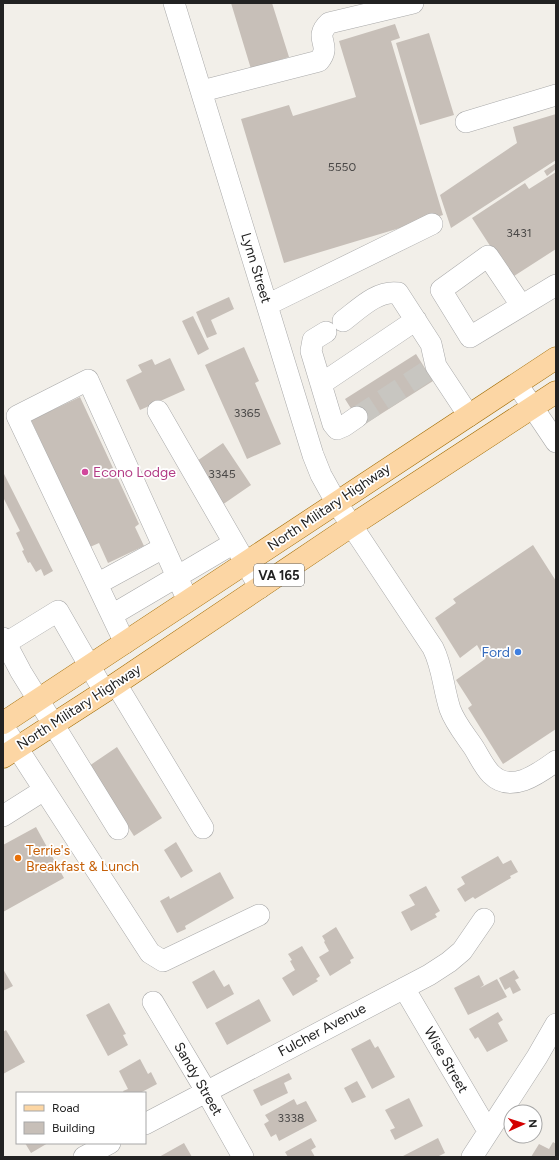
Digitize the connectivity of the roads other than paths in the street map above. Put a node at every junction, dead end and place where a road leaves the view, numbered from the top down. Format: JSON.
{"nodes":[{"id":1,"x":174,"y":3,"type":"edge"},
{"id":2,"x":413,"y":3,"type":"edge"},
{"id":3,"x":202,"y":92,"type":"junction"},
{"id":4,"x":556,"y":95,"type":"edge"},
{"id":5,"x":466,"y":122,"type":"dead end"},
{"id":6,"x":432,"y":224,"type":"dead end"},
{"id":7,"x":556,"y":285,"type":"edge"},
{"id":8,"x":267,"y":305,"type":"junction"},
{"id":9,"x":521,"y":305,"type":"dead end"},
{"id":10,"x":416,"y":320,"type":"junction"},
{"id":11,"x":343,"y":321,"type":"dead end"},
{"id":12,"x":326,"y":332,"type":"dead end"},
{"id":13,"x":556,"y":358,"type":"edge"},
{"id":14,"x":321,"y":384,"type":"junction"},
{"id":15,"x":517,"y":384,"type":"junction"},
{"id":16,"x":556,"y":392,"type":"edge"},
{"id":17,"x":533,"y":408,"type":"junction"},
{"id":18,"x":158,"y":411,"type":"dead end"},
{"id":19,"x":469,"y":416,"type":"junction"},
{"id":20,"x":357,"y":417,"type":"tunnel mouth"},
{"id":21,"x":556,"y":442,"type":"edge"},
{"id":22,"x":336,"y":502,"type":"junction"},
{"id":23,"x":352,"y":526,"type":"junction"},
{"id":24,"x":234,"y":543,"type":"junction"},
{"id":25,"x":164,"y":548,"type":"junction"},
{"id":26,"x":246,"y":563,"type":"junction"},
{"id":27,"x":176,"y":578,"type":"junction"},
{"id":28,"x":97,"y":584,"type":"junction"},
{"id":29,"x":260,"y":588,"type":"junction"},
{"id":30,"x":188,"y":602,"type":"junction"},
{"id":31,"x":112,"y":615,"type":"junction"},
{"id":32,"x":4,"y":641,"type":"edge"},
{"id":33,"x":125,"y":643,"type":"junction"},
{"id":34,"x":90,"y":666,"type":"junction"},
{"id":35,"x":110,"y":687,"type":"junction"},
{"id":36,"x":38,"y":700,"type":"junction"},
{"id":37,"x":53,"y":724,"type":"junction"},
{"id":38,"x":3,"y":725,"type":"edge"},
{"id":39,"x":10,"y":753,"type":"edge"},
{"id":40,"x":556,"y":761,"type":"edge"},
{"id":41,"x":44,"y":790,"type":"junction"},
{"id":42,"x":3,"y":816,"type":"edge"},
{"id":43,"x":203,"y":828,"type":"dead end"},
{"id":44,"x":118,"y":829,"type":"dead end"},
{"id":45,"x":259,"y":915,"type":"dead end"},
{"id":46,"x":484,"y":919,"type":"dead end"},
{"id":47,"x":404,"y":988,"type":"junction"},
{"id":48,"x":153,"y":1002,"type":"dead end"},
{"id":49,"x":556,"y":1024,"type":"edge"},
{"id":50,"x":206,"y":1091,"type":"junction"},
{"id":51,"x":146,"y":1123,"type":"edge"},
{"id":52,"x":488,"y":1132,"type":"junction"},
{"id":53,"x":108,"y":1144,"type":"edge"},
{"id":54,"x":84,"y":1157,"type":"edge"},
{"id":55,"x":243,"y":1157,"type":"edge"},
{"id":56,"x":472,"y":1157,"type":"edge"}],
"edges":[{"from":1,"to":3,"type":"street","name":"Lynn Street"},
{"from":2,"to":3,"type":"street"},
{"from":3,"to":8,"type":"street","name":"Lynn Street"},
{"from":4,"to":5,"type":"street"},
{"from":6,"to":8,"type":"street"},
{"from":7,"to":9,"type":"street"},
{"from":8,"to":22,"type":"street","name":"Lynn Street"},
{"from":10,"to":11,"type":"street"},
{"from":10,"to":14,"type":"street"},
{"from":10,"to":19,"type":"street"},
{"from":12,"to":14,"type":"street"},
{"from":13,"to":15,"type":"main road","name":"North Military Highway","number":"VA 165"},
{"from":14,"to":20,"type":"street"},
{"from":15,"to":17,"type":"street"},
{"from":15,"to":19,"type":"main road","name":"North Military Highway","number":"VA 165"},
{"from":16,"to":17,"type":"main road","name":"North Military Highway","number":"VA 165"},
{"from":17,"to":21,"type":"street"},
{"from":17,"to":23,"type":"main road","name":"North Military Highway","number":"VA 165"},
{"from":18,"to":24,"type":"street"},
{"from":19,"to":22,"type":"main road","name":"North Military Highway","number":"VA 165"},
{"from":22,"to":23,"type":"street","name":"Lynn Street"},
{"from":22,"to":26,"type":"main road","name":"North Military Highway","number":"VA 165"},
{"from":23,"to":29,"type":"main road","name":"North Military Highway","number":"VA 165"},
{"from":23,"to":40,"type":"street","name":"Lynn Street"},
{"from":24,"to":26,"type":"street"},
{"from":24,"to":27,"type":"street"},
{"from":25,"to":27,"type":"street"},
{"from":25,"to":28,"type":"street"},
{"from":25,"to":28,"type":"street"},
{"from":26,"to":29,"type":"street"},
{"from":26,"to":30,"type":"main road","name":"North Military Highway","number":"VA 165"},
{"from":27,"to":30,"type":"street"},
{"from":27,"to":31,"type":"street"},
{"from":28,"to":31,"type":"street"},
{"from":29,"to":35,"type":"main road","name":"North Military Highway","number":"VA 165"},
{"from":30,"to":33,"type":"main road","name":"North Military Highway","number":"VA 165"},
{"from":31,"to":33,"type":"street"},
{"from":32,"to":34,"type":"street"},
{"from":32,"to":36,"type":"street"},
{"from":33,"to":34,"type":"main road","name":"North Military Highway","number":"VA 165"},
{"from":34,"to":35,"type":"street"},
{"from":34,"to":36,"type":"main road","name":"North Military Highway","number":"VA 165"},
{"from":35,"to":37,"type":"main road","name":"North Military Highway","number":"VA 165"},
{"from":35,"to":43,"type":"street"},
{"from":36,"to":37,"type":"street"},
{"from":36,"to":38,"type":"main road","name":"North Military Highway","number":"VA 165"},
{"from":37,"to":39,"type":"main road","name":"North Military Highway","number":"VA 165"},
{"from":37,"to":44,"type":"street"},
{"from":38,"to":39,"type":"street"},
{"from":39,"to":41,"type":"street"},
{"from":41,"to":42,"type":"street"},
{"from":41,"to":45,"type":"street"},
{"from":46,"to":47,"type":"street","name":"Fulcher Avenue"},
{"from":47,"to":50,"type":"street","name":"Fulcher Avenue"},
{"from":47,"to":52,"type":"street","name":"Wise Street"},
{"from":48,"to":50,"type":"street","name":"Sandy Street"},
{"from":49,"to":52,"type":"street"},
{"from":50,"to":51,"type":"street","name":"Fulcher Avenue"},
{"from":50,"to":55,"type":"street","name":"Sandy Street"},
{"from":52,"to":56,"type":"street"},
{"from":53,"to":54,"type":"street"}]}
